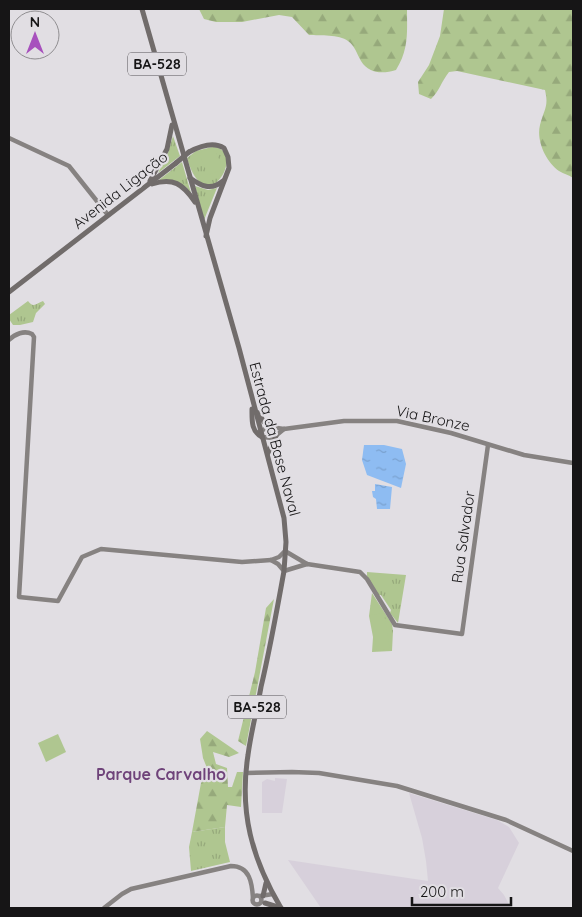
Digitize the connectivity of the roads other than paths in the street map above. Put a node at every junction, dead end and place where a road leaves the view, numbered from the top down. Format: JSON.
{"nodes":[{"id":1,"x":142,"y":9,"type":"edge"},
{"id":2,"x":174,"y":135,"type":"junction"},
{"id":3,"x":9,"y":138,"type":"edge"},
{"id":4,"x":190,"y":178,"type":"junction"},
{"id":5,"x":224,"y":181,"type":"junction"},
{"id":6,"x":147,"y":186,"type":"junction"},
{"id":7,"x":198,"y":208,"type":"junction"},
{"id":8,"x":108,"y":215,"type":"junction"},
{"id":9,"x":206,"y":237,"type":"junction"},
{"id":10,"x":9,"y":292,"type":"edge"},
{"id":11,"x":9,"y":340,"type":"edge"},
{"id":12,"x":252,"y":399,"type":"junction"},
{"id":13,"x":274,"y":427,"type":"junction"},
{"id":14,"x":284,"y":430,"type":"junction"},
{"id":15,"x":260,"y":431,"type":"junction"},
{"id":16,"x":276,"y":436,"type":"junction"},
{"id":17,"x":262,"y":437,"type":"junction"},
{"id":18,"x":488,"y":444,"type":"junction"},
{"id":19,"x":268,"y":456,"type":"junction"},
{"id":20,"x":573,"y":463,"type":"edge"},
{"id":21,"x":285,"y":551,"type":"junction"},
{"id":22,"x":291,"y":554,"type":"junction"},
{"id":23,"x":271,"y":560,"type":"junction"},
{"id":24,"x":307,"y":564,"type":"junction"},
{"id":25,"x":291,"y":570,"type":"junction"},
{"id":26,"x":284,"y":571,"type":"junction"},
{"id":27,"x":246,"y":773,"type":"junction"},
{"id":28,"x":246,"y":791,"type":"junction"},
{"id":29,"x":250,"y":804,"type":"dead end"},
{"id":30,"x":573,"y":851,"type":"edge"},
{"id":31,"x":266,"y":882,"type":"junction"},
{"id":32,"x":274,"y":895,"type":"junction"},
{"id":33,"x":257,"y":897,"type":"junction"},
{"id":34,"x":262,"y":903,"type":"junction"},
{"id":35,"x":104,"y":908,"type":"edge"},
{"id":36,"x":252,"y":908,"type":"edge"},
{"id":37,"x":281,"y":908,"type":"edge"}],
"edges":[{"from":1,"to":2,"type":"main road","number":"BA-528"},
{"from":2,"to":4,"type":"main road","name":"Estrada da Base Naval","number":"BA-528"},
{"from":2,"to":6,"type":"main road"},
{"from":3,"to":8,"type":"main road"},
{"from":4,"to":5,"type":"main road"},
{"from":4,"to":7,"type":"main road","name":"Estrada da Base Naval","number":"BA-528"},
{"from":5,"to":6,"type":"main road","name":"Avenida Ligação","bridge":true},
{"from":5,"to":9,"type":"main road","name":"Avenida Ligação"},
{"from":6,"to":7,"type":"main road"},
{"from":6,"to":8,"type":"main road","name":"Avenida Ligação"},
{"from":7,"to":9,"type":"main road","name":"Estrada da Base Naval","number":"BA-528"},
{"from":8,"to":10,"type":"main road","name":"Avenida Ligação"},
{"from":9,"to":12,"type":"main road","name":"Estrada da Base Naval","number":"BA-528"},
{"from":11,"to":23,"type":"main road"},
{"from":12,"to":13,"type":"main road"},
{"from":12,"to":15,"type":"main road","name":"Estrada da Base Naval","number":"BA-528"},
{"from":12,"to":17,"type":"main road"},
{"from":13,"to":14,"type":"main road","name":"Via Bronze"},
{"from":13,"to":15,"type":"main road"},
{"from":14,"to":16,"type":"main road","name":"Via Bronze"},
{"from":14,"to":18,"type":"main road","name":"Via Bronze"},
{"from":15,"to":17,"type":"main road","name":"Estrada da Base Naval","number":"BA-528"},
{"from":16,"to":17,"type":"main road"},
{"from":16,"to":19,"type":"main road"},
{"from":17,"to":19,"type":"main road","name":"Estrada da Base Naval","number":"BA-528"},
{"from":18,"to":20,"type":"main road","name":"Via Bronze"},
{"from":18,"to":24,"type":"main road","name":"Rua Salvador"},
{"from":19,"to":21,"type":"main road","name":"Estrada da Base Naval","number":"BA-528"},
{"from":21,"to":22,"type":"main road"},
{"from":21,"to":23,"type":"main road"},
{"from":21,"to":26,"type":"main road","name":"Estrada da Base Naval","number":"BA-528"},
{"from":22,"to":24,"type":"main road"},
{"from":22,"to":25,"type":"main road"},
{"from":23,"to":26,"type":"main road"},
{"from":24,"to":25,"type":"main road"},
{"from":25,"to":26,"type":"main road"},
{"from":26,"to":27,"type":"main road","name":"Estrada da Base Naval","number":"BA-528"},
{"from":27,"to":28,"type":"main road","name":"Estrada da Base Naval","number":"BA-528"},
{"from":27,"to":30,"type":"main road"},
{"from":28,"to":29,"type":"main road"},
{"from":28,"to":31,"type":"main road","name":"Estrada da Base Naval","number":"BA-528"},
{"from":31,"to":32,"type":"main road","name":"Estrada da Base Naval","number":"BA-528"},
{"from":31,"to":33,"type":"main road"},
{"from":32,"to":33,"type":"main road"},
{"from":32,"to":34,"type":"main road"},
{"from":32,"to":37,"type":"main road","name":"Estrada da Base Naval","number":"BA-528"},
{"from":33,"to":34,"type":"main road"},
{"from":33,"to":35,"type":"main road"},
{"from":33,"to":36,"type":"main road"},
{"from":34,"to":36,"type":"main road"},
{"from":34,"to":37,"type":"main road"}]}
